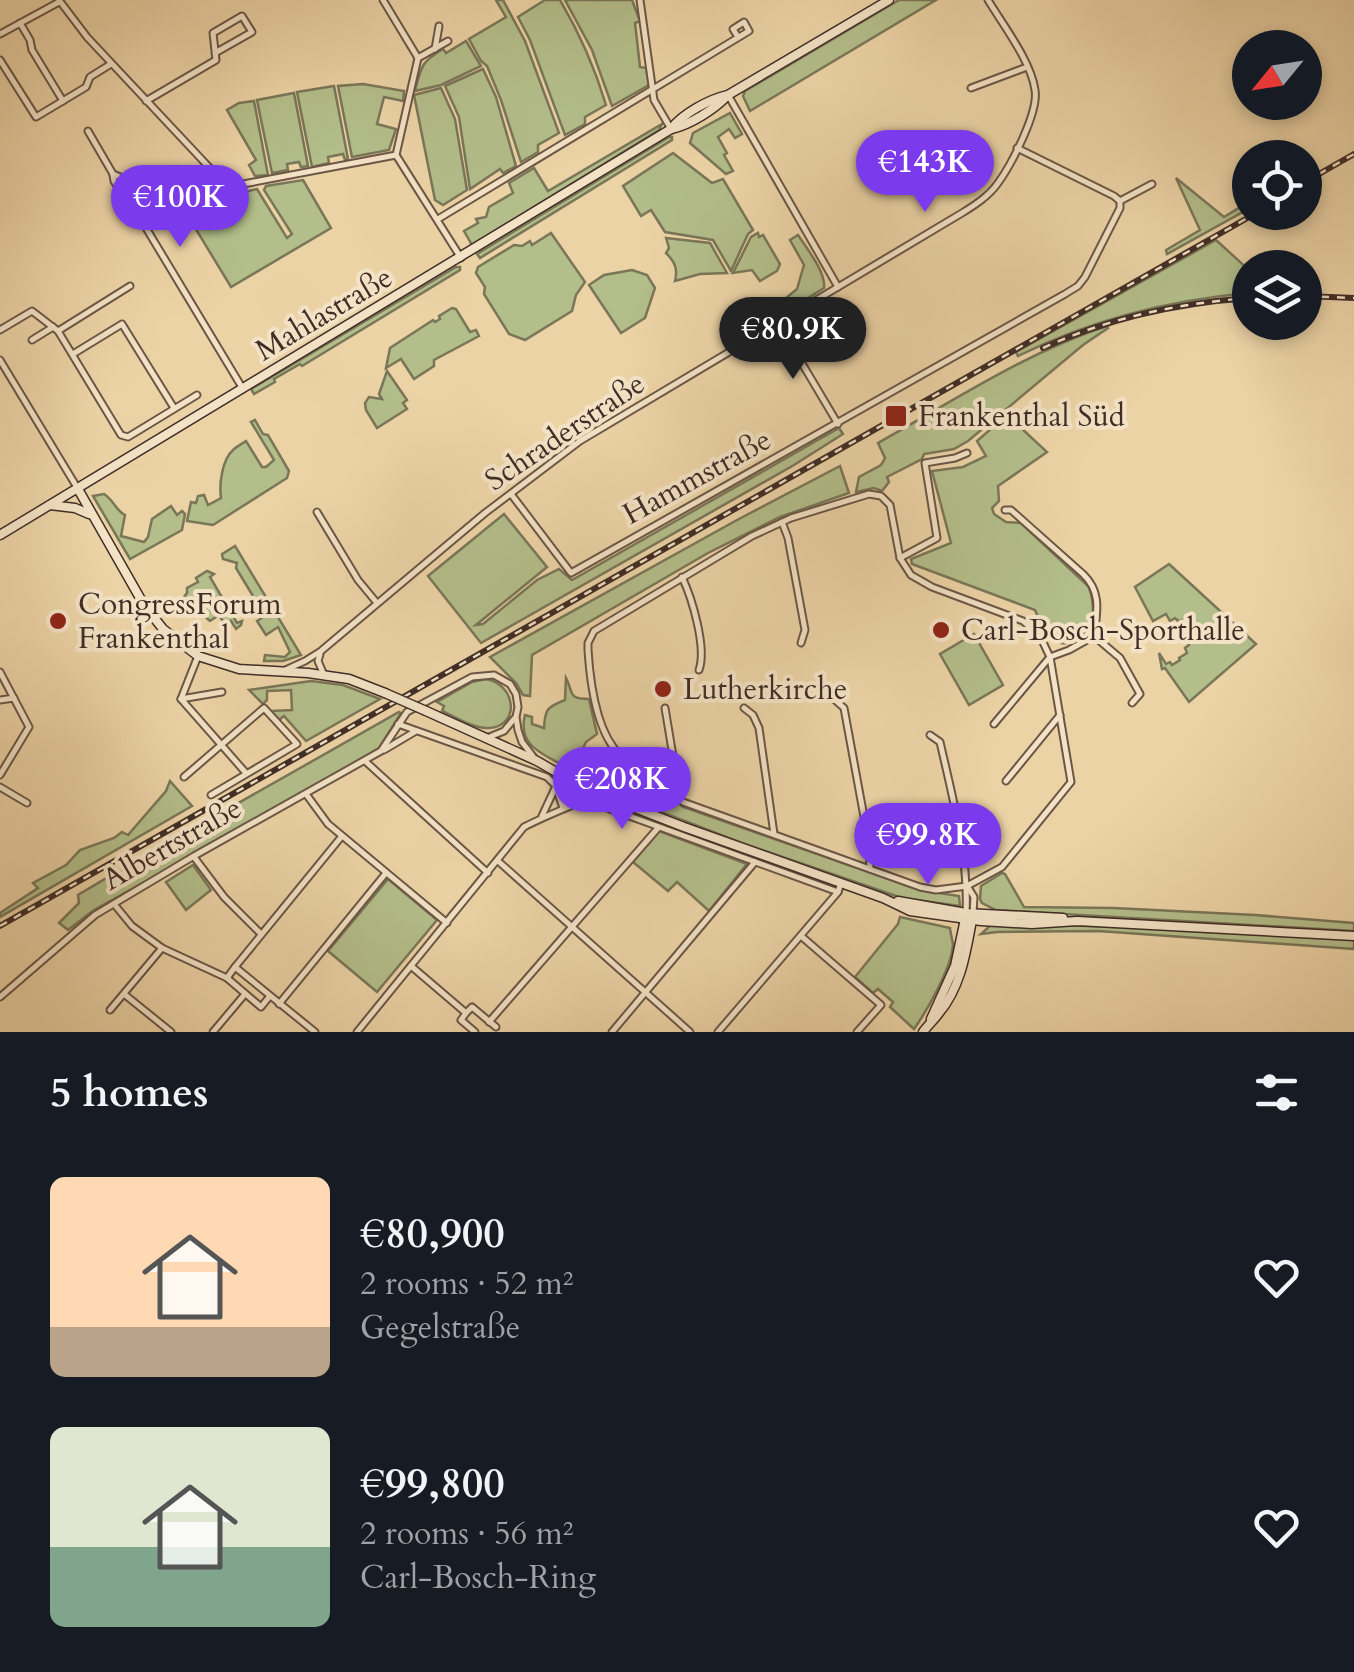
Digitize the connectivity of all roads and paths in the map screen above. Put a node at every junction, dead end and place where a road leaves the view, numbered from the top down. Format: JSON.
{"nodes":[{"id":1,"x":60,"y":0,"type":"edge"},
{"id":2,"x":383,"y":0,"type":"edge"},
{"id":3,"x":640,"y":0,"type":"edge"},
{"id":4,"x":889,"y":0,"type":"edge"},
{"id":5,"x":988,"y":0,"type":"edge"},
{"id":6,"x":20,"y":23,"type":"junction"},
{"id":7,"x":439,"y":26,"type":"dead end"},
{"id":8,"x":0,"y":34,"type":"edge"},
{"id":9,"x":738,"y":37,"type":"dead end"},
{"id":10,"x":448,"y":41,"type":"dead end"},
{"id":11,"x":435,"y":49,"type":"junction"},
{"id":12,"x":215,"y":54,"type":"junction"},
{"id":13,"x":418,"y":58,"type":"junction"},
{"id":14,"x":0,"y":60,"type":"edge"},
{"id":15,"x":111,"y":64,"type":"junction"},
{"id":16,"x":1028,"y":67,"type":"junction"},
{"id":17,"x":971,"y":88,"type":"dead end"},
{"id":18,"x":652,"y":90,"type":"junction"},
{"id":19,"x":728,"y":95,"type":"junction"},
{"id":20,"x":63,"y":101,"type":"junction"},
{"id":21,"x":146,"y":101,"type":"junction"},
{"id":22,"x":671,"y":129,"type":"junction"},
{"id":23,"x":88,"y":131,"type":"dead end"},
{"id":24,"x":1017,"y":148,"type":"junction"},
{"id":25,"x":396,"y":155,"type":"junction"},
{"id":26,"x":1152,"y":184,"type":"dead end"},
{"id":27,"x":1120,"y":201,"type":"junction"},
{"id":28,"x":438,"y":220,"type":"junction"},
{"id":29,"x":461,"y":258,"type":"junction"},
{"id":30,"x":130,"y":286,"type":"dead end"},
{"id":31,"x":838,"y":288,"type":"junction"},
{"id":32,"x":778,"y":323,"type":"junction"},
{"id":33,"x":55,"y":329,"type":"junction"},
{"id":34,"x":0,"y":330,"type":"edge"},
{"id":35,"x":32,"y":340,"type":"dead end"},
{"id":36,"x":72,"y":354,"type":"junction"},
{"id":37,"x":0,"y":360,"type":"edge"},
{"id":38,"x":243,"y":389,"type":"junction"},
{"id":39,"x":197,"y":395,"type":"dead end"},
{"id":40,"x":174,"y":408,"type":"junction"},
{"id":41,"x":838,"y":424,"type":"junction"},
{"id":42,"x":967,"y":453,"type":"dead end"},
{"id":43,"x":78,"y":490,"type":"junction"},
{"id":44,"x":510,"y":494,"type":"junction"},
{"id":45,"x":50,"y":505,"type":"junction"},
{"id":46,"x":1005,"y":510,"type":"dead end"},
{"id":47,"x":317,"y":512,"type":"dead end"},
{"id":48,"x":91,"y":515,"type":"junction"},
{"id":49,"x":782,"y":522,"type":"junction"},
{"id":50,"x":1,"y":533,"type":"edge"},
{"id":51,"x":900,"y":558,"type":"junction"},
{"id":52,"x":682,"y":577,"type":"junction"},
{"id":53,"x":377,"y":603,"type":"junction"},
{"id":54,"x":1094,"y":636,"type":"junction"},
{"id":55,"x":801,"y":643,"type":"dead end"},
{"id":56,"x":321,"y":651,"type":"junction"},
{"id":57,"x":198,"y":656,"type":"junction"},
{"id":58,"x":1050,"y":657,"type":"junction"},
{"id":59,"x":699,"y":670,"type":"dead end"},
{"id":60,"x":0,"y":672,"type":"edge"},
{"id":61,"x":280,"y":672,"type":"junction"},
{"id":62,"x":324,"y":675,"type":"junction"},
{"id":63,"x":222,"y":692,"type":"dead end"},
{"id":64,"x":14,"y":698,"type":"junction"},
{"id":65,"x":181,"y":698,"type":"junction"},
{"id":66,"x":0,"y":700,"type":"edge"},
{"id":67,"x":835,"y":700,"type":"dead end"},
{"id":68,"x":1132,"y":704,"type":"dead end"},
{"id":69,"x":665,"y":708,"type":"dead end"},
{"id":70,"x":744,"y":708,"type":"dead end"},
{"id":71,"x":1060,"y":715,"type":"junction"},
{"id":72,"x":516,"y":716,"type":"junction"},
{"id":73,"x":398,"y":724,"type":"junction"},
{"id":74,"x":994,"y":724,"type":"dead end"},
{"id":75,"x":416,"y":731,"type":"junction"},
{"id":76,"x":930,"y":736,"type":"dead end"},
{"id":77,"x":486,"y":738,"type":"junction"},
{"id":78,"x":220,"y":744,"type":"junction"},
{"id":79,"x":381,"y":752,"type":"junction"},
{"id":80,"x":365,"y":761,"type":"junction"},
{"id":81,"x":537,"y":761,"type":"junction"},
{"id":82,"x":643,"y":772,"type":"junction"},
{"id":83,"x":246,"y":773,"type":"junction"},
{"id":84,"x":562,"y":774,"type":"junction"},
{"id":85,"x":0,"y":776,"type":"edge"},
{"id":86,"x":184,"y":777,"type":"dead end"},
{"id":87,"x":1006,"y":781,"type":"dead end"},
{"id":88,"x":556,"y":786,"type":"junction"},
{"id":89,"x":0,"y":787,"type":"edge"},
{"id":90,"x":673,"y":792,"type":"junction"},
{"id":91,"x":306,"y":794,"type":"junction"},
{"id":92,"x":601,"y":794,"type":"junction"},
{"id":93,"x":211,"y":795,"type":"dead end"},
{"id":94,"x":586,"y":800,"type":"junction"},
{"id":95,"x":27,"y":803,"type":"dead end"},
{"id":96,"x":628,"y":805,"type":"junction"},
{"id":97,"x":563,"y":808,"type":"junction"},
{"id":98,"x":540,"y":819,"type":"junction"},
{"id":99,"x":659,"y":827,"type":"junction"},
{"id":100,"x":774,"y":834,"type":"junction"},
{"id":101,"x":342,"y":836,"type":"junction"},
{"id":102,"x":194,"y":856,"type":"junction"},
{"id":103,"x":498,"y":861,"type":"junction"},
{"id":104,"x":755,"y":861,"type":"junction"},
{"id":105,"x":870,"y":869,"type":"junction"},
{"id":106,"x":386,"y":872,"type":"junction"},
{"id":107,"x":488,"y":873,"type":"junction"},
{"id":108,"x":967,"y":886,"type":"junction"},
{"id":109,"x":840,"y":887,"type":"junction"},
{"id":110,"x":114,"y":904,"type":"junction"},
{"id":111,"x":969,"y":916,"type":"junction"},
{"id":112,"x":447,"y":922,"type":"junction"},
{"id":113,"x":571,"y":928,"type":"junction"},
{"id":114,"x":261,"y":934,"type":"junction"},
{"id":115,"x":801,"y":936,"type":"junction"},
{"id":116,"x":1354,"y":936,"type":"edge"},
{"id":117,"x":162,"y":948,"type":"junction"},
{"id":118,"x":411,"y":966,"type":"junction"},
{"id":119,"x":235,"y":968,"type":"junction"},
{"id":120,"x":227,"y":978,"type":"junction"},
{"id":121,"x":645,"y":992,"type":"junction"},
{"id":122,"x":124,"y":994,"type":"junction"},
{"id":123,"x":246,"y":994,"type":"junction"},
{"id":124,"x":270,"y":996,"type":"junction"},
{"id":125,"x":0,"y":997,"type":"edge"},
{"id":126,"x":279,"y":1004,"type":"junction"},
{"id":127,"x":110,"y":1010,"type":"dead end"},
{"id":128,"x":466,"y":1014,"type":"junction"},
{"id":129,"x":494,"y":1028,"type":"edge"},
{"id":130,"x":171,"y":1032,"type":"edge"},
{"id":131,"x":213,"y":1032,"type":"edge"},
{"id":132,"x":315,"y":1032,"type":"edge"},
{"id":133,"x":357,"y":1032,"type":"edge"},
{"id":134,"x":475,"y":1032,"type":"edge"},
{"id":135,"x":612,"y":1032,"type":"edge"},
{"id":136,"x":690,"y":1032,"type":"edge"},
{"id":137,"x":718,"y":1032,"type":"edge"},
{"id":138,"x":856,"y":1032,"type":"edge"},
{"id":139,"x":923,"y":1032,"type":"edge"}],
"edges":[{"from":1,"to":6,"type":"street"},
{"from":1,"to":15,"type":"street"},
{"from":2,"to":13,"type":"street"},
{"from":3,"to":18,"type":"street"},
{"from":4,"to":19,"type":"main road","name":"Mahlastraße"},
{"from":5,"to":16,"type":"street","name":"Schraderstraße"},
{"from":6,"to":8,"type":"street"},
{"from":6,"to":20,"type":"street"},
{"from":7,"to":11,"type":"street"},
{"from":9,"to":18,"type":"street"},
{"from":10,"to":11,"type":"street"},
{"from":11,"to":13,"type":"street"},
{"from":12,"to":12,"type":"street"},
{"from":12,"to":21,"type":"street"},
{"from":13,"to":25,"type":"street"},
{"from":14,"to":20,"type":"street"},
{"from":15,"to":20,"type":"street"},
{"from":15,"to":21,"type":"street"},
{"from":16,"to":17,"type":"street"},
{"from":16,"to":24,"type":"street","name":"Schraderstraße"},
{"from":18,"to":22,"type":"street"},
{"from":18,"to":28,"type":"street"},
{"from":19,"to":22,"type":"main road","name":"Mahlastraße"},
{"from":19,"to":31,"type":"street"},
{"from":21,"to":25,"type":"street"},
{"from":22,"to":29,"type":"main road","name":"Mahlastraße"},
{"from":23,"to":38,"type":"street"},
{"from":24,"to":27,"type":"street"},
{"from":24,"to":31,"type":"street","name":"Schraderstraße"},
{"from":25,"to":28,"type":"street"},
{"from":26,"to":27,"type":"street"},
{"from":27,"to":41,"type":"street","name":"Hammstraße"},
{"from":28,"to":29,"type":"street"},
{"from":29,"to":38,"type":"main road","name":"Mahlastraße"},
{"from":30,"to":33,"type":"street"},
{"from":31,"to":32,"type":"street","name":"Schraderstraße"},
{"from":32,"to":41,"type":"street"},
{"from":32,"to":44,"type":"street","name":"Schraderstraße"},
{"from":33,"to":34,"type":"street"},
{"from":33,"to":35,"type":"street"},
{"from":33,"to":36,"type":"street"},
{"from":36,"to":40,"type":"street"},
{"from":36,"to":40,"type":"street"},
{"from":37,"to":43,"type":"street"},
{"from":38,"to":43,"type":"main road","name":"Mahlastraße"},
{"from":39,"to":40,"type":"street"},
{"from":41,"to":44,"type":"street","name":"Hammstraße"},
{"from":42,"to":51,"type":"street"},
{"from":43,"to":45,"type":"main road","name":"Mahlastraße"},
{"from":43,"to":48,"type":"main road"},
{"from":44,"to":53,"type":"street","name":"Schraderstraße"},
{"from":45,"to":48,"type":"main road"},
{"from":45,"to":50,"type":"main road","name":"Mahlastraße"},
{"from":46,"to":54,"type":"street"},
{"from":47,"to":53,"type":"street"},
{"from":48,"to":57,"type":"main road"},
{"from":49,"to":51,"type":"street"},
{"from":49,"to":52,"type":"street"},
{"from":49,"to":55,"type":"street"},
{"from":51,"to":58,"type":"street"},
{"from":52,"to":59,"type":"street"},
{"from":52,"to":82,"type":"street"},
{"from":53,"to":56,"type":"street","name":"Schraderstraße"},
{"from":54,"to":58,"type":"street"},
{"from":54,"to":68,"type":"street"},
{"from":56,"to":61,"type":"street","name":"Schraderstraße"},
{"from":56,"to":62,"type":"street"},
{"from":57,"to":61,"type":"main road"},
{"from":57,"to":65,"type":"street"},
{"from":58,"to":71,"type":"street"},
{"from":58,"to":74,"type":"street"},
{"from":60,"to":64,"type":"street"},
{"from":61,"to":62,"type":"main road"},
{"from":62,"to":77,"type":"main road","bridge":true},
{"from":63,"to":65,"type":"street"},
{"from":64,"to":66,"type":"street"},
{"from":64,"to":85,"type":"street"},
{"from":65,"to":78,"type":"street"},
{"from":67,"to":105,"type":"street"},
{"from":69,"to":90,"type":"street"},
{"from":70,"to":100,"type":"street"},
{"from":71,"to":87,"type":"street"},
{"from":71,"to":108,"type":"street"},
{"from":72,"to":73,"type":"street","name":"Albertstraße"},
{"from":72,"to":77,"type":"street"},
{"from":72,"to":81,"type":"street","name":"Albertstraße"},
{"from":73,"to":75,"type":"street"},
{"from":73,"to":79,"type":"street","name":"Albertstraße"},
{"from":75,"to":79,"type":"street","name":"Albertstraße"},
{"from":75,"to":88,"type":"street"},
{"from":76,"to":108,"type":"street"},
{"from":77,"to":81,"type":"main road"},
{"from":78,"to":83,"type":"street"},
{"from":78,"to":83,"type":"street"},
{"from":78,"to":86,"type":"street"},
{"from":79,"to":80,"type":"street","name":"Albertstraße"},
{"from":80,"to":91,"type":"street","name":"Albertstraße"},
{"from":80,"to":107,"type":"street"},
{"from":81,"to":84,"type":"main road"},
{"from":82,"to":90,"type":"street"},
{"from":82,"to":96,"type":"street"},
{"from":83,"to":93,"type":"street"},
{"from":84,"to":92,"type":"main road"},
{"from":84,"to":97,"type":"street"},
{"from":88,"to":97,"type":"street"},
{"from":88,"to":98,"type":"street"},
{"from":89,"to":95,"type":"street"},
{"from":90,"to":100,"type":"street"},
{"from":91,"to":101,"type":"street"},
{"from":91,"to":102,"type":"street","name":"Albertstraße"},
{"from":92,"to":94,"type":"street"},
{"from":92,"to":96,"type":"main road"},
{"from":94,"to":97,"type":"street"},
{"from":94,"to":99,"type":"street"},
{"from":96,"to":109,"type":"main road"},
{"from":97,"to":98,"type":"street"},
{"from":98,"to":103,"type":"street"},
{"from":99,"to":104,"type":"street"},
{"from":99,"to":113,"type":"street"},
{"from":100,"to":105,"type":"street"},
{"from":101,"to":106,"type":"street"},
{"from":101,"to":114,"type":"street"},
{"from":102,"to":110,"type":"street","name":"Albertstraße"},
{"from":102,"to":114,"type":"street"},
{"from":103,"to":107,"type":"street"},
{"from":103,"to":113,"type":"street"},
{"from":104,"to":109,"type":"street"},
{"from":104,"to":121,"type":"street"},
{"from":105,"to":108,"type":"street"},
{"from":106,"to":112,"type":"street"},
{"from":106,"to":126,"type":"street"},
{"from":107,"to":112,"type":"street"},
{"from":108,"to":111,"type":"street"},
{"from":109,"to":111,"type":"main road"},
{"from":109,"to":115,"type":"street"},
{"from":110,"to":117,"type":"street"},
{"from":110,"to":125,"type":"street","name":"Albertstraße"},
{"from":111,"to":116,"type":"main road"},
{"from":111,"to":139,"type":"main road"},
{"from":112,"to":118,"type":"street"},
{"from":113,"to":121,"type":"street"},
{"from":113,"to":129,"type":"street"},
{"from":114,"to":119,"type":"street"},
{"from":115,"to":137,"type":"street"},
{"from":115,"to":138,"type":"street"},
{"from":117,"to":120,"type":"street"},
{"from":117,"to":122,"type":"street"},
{"from":118,"to":128,"type":"street"},
{"from":118,"to":133,"type":"street"},
{"from":119,"to":120,"type":"street"},
{"from":119,"to":124,"type":"street"},
{"from":120,"to":123,"type":"street"},
{"from":121,"to":135,"type":"street"},
{"from":121,"to":136,"type":"street"},
{"from":122,"to":127,"type":"street"},
{"from":122,"to":130,"type":"street"},
{"from":123,"to":124,"type":"street"},
{"from":123,"to":131,"type":"street"},
{"from":124,"to":126,"type":"street"},
{"from":126,"to":132,"type":"street"},
{"from":128,"to":129,"type":"street"},
{"from":128,"to":134,"type":"street"}]}
